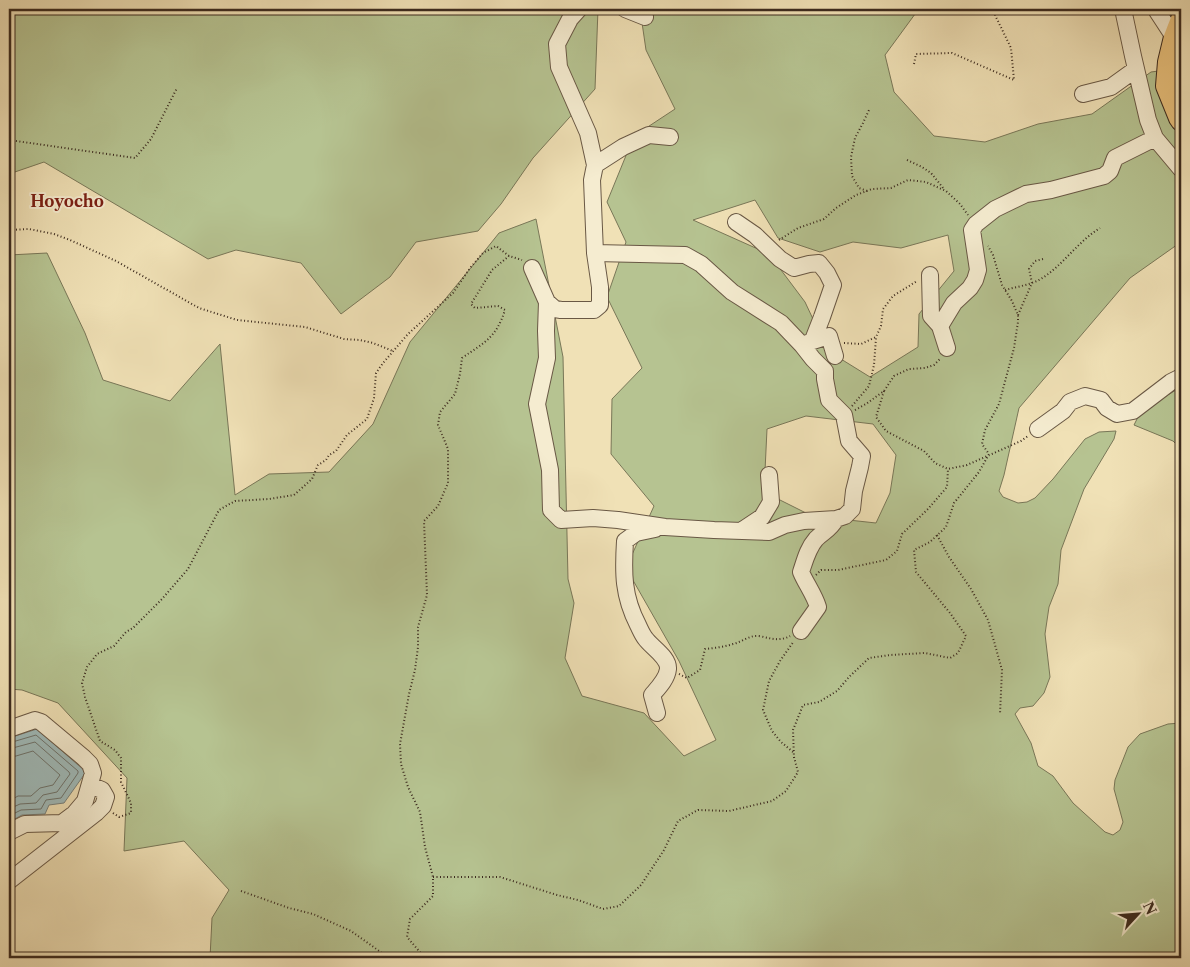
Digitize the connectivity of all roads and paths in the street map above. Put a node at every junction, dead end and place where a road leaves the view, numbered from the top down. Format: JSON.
{"nodes":[{"id":1,"x":579,"y":9,"type":"edge"},
{"id":2,"x":625,"y":9,"type":"edge"},
{"id":3,"x":987,"y":9,"type":"edge"},
{"id":4,"x":1123,"y":9,"type":"edge"},
{"id":5,"x":1157,"y":9,"type":"edge"},
{"id":6,"x":645,"y":17,"type":"dead end"},
{"id":7,"x":1178,"y":28,"type":"edge"},
{"id":8,"x":914,"y":64,"type":"dead end"},
{"id":9,"x":1136,"y":69,"type":"junction"},
{"id":10,"x":177,"y":88,"type":"dead end"},
{"id":11,"x":1083,"y":94,"type":"dead end"},
{"id":12,"x":869,"y":110,"type":"dead end"},
{"id":13,"x":1181,"y":121,"type":"edge"},
{"id":14,"x":670,"y":137,"type":"dead end"},
{"id":15,"x":1155,"y":138,"type":"junction"},
{"id":16,"x":9,"y":140,"type":"edge"},
{"id":17,"x":907,"y":160,"type":"dead end"},
{"id":18,"x":596,"y":165,"type":"junction"},
{"id":19,"x":1181,"y":169,"type":"edge"},
{"id":20,"x":867,"y":191,"type":"junction"},
{"id":21,"x":946,"y":191,"type":"junction"},
{"id":22,"x":736,"y":222,"type":"dead end"},
{"id":23,"x":976,"y":224,"type":"junction"},
{"id":24,"x":1100,"y":228,"type":"dead end"},
{"id":25,"x":9,"y":230,"type":"edge"},
{"id":26,"x":767,"y":246,"type":"junction"},
{"id":27,"x":595,"y":253,"type":"junction"},
{"id":28,"x":509,"y":256,"type":"junction"},
{"id":29,"x":1043,"y":259,"type":"dead end"},
{"id":30,"x":532,"y":268,"type":"joint"},
{"id":31,"x":930,"y":275,"type":"joint"},
{"id":32,"x":1032,"y":283,"type":"junction"},
{"id":33,"x":1005,"y":290,"type":"junction"},
{"id":34,"x":547,"y":302,"type":"junction"},
{"id":35,"x":1018,"y":315,"type":"junction"},
{"id":36,"x":940,"y":326,"type":"junction"},
{"id":37,"x":876,"y":337,"type":"junction"},
{"id":38,"x":808,"y":343,"type":"junction"},
{"id":39,"x":947,"y":348,"type":"joint"},
{"id":40,"x":393,"y":351,"type":"junction"},
{"id":41,"x":835,"y":356,"type":"joint"},
{"id":42,"x":1181,"y":377,"type":"edge"},
{"id":43,"x":884,"y":391,"type":"junction"},
{"id":44,"x":844,"y":415,"type":"junction"},
{"id":45,"x":1038,"y":429,"type":"joint"},
{"id":46,"x":989,"y":454,"type":"junction"},
{"id":47,"x":948,"y":469,"type":"junction"},
{"id":48,"x":769,"y":475,"type":"dead end"},
{"id":49,"x":836,"y":520,"type":"junction"},
{"id":50,"x":665,"y":527,"type":"junction"},
{"id":51,"x":741,"y":531,"type":"junction"},
{"id":52,"x":937,"y":536,"type":"junction"},
{"id":53,"x":814,"y":577,"type":"dead end"},
{"id":54,"x":801,"y":630,"type":"junction"},
{"id":55,"x":668,"y":669,"type":"junction"},
{"id":56,"x":657,"y":713,"type":"dead end"},
{"id":57,"x":1000,"y":714,"type":"dead end"},
{"id":58,"x":9,"y":729,"type":"edge"},
{"id":59,"x":794,"y":758,"type":"junction"},
{"id":60,"x":90,"y":785,"type":"junction"},
{"id":61,"x":103,"y":806,"type":"junction"},
{"id":62,"x":9,"y":832,"type":"edge"},
{"id":63,"x":433,"y":877,"type":"junction"},
{"id":64,"x":9,"y":881,"type":"edge"},
{"id":65,"x":241,"y":891,"type":"dead end"},
{"id":66,"x":389,"y":958,"type":"edge"},
{"id":67,"x":425,"y":958,"type":"edge"}],
"edges":[{"from":1,"to":18,"type":"street"},
{"from":2,"to":6,"type":"street"},
{"from":3,"to":8,"type":"path"},
{"from":4,"to":9,"type":"street"},
{"from":5,"to":7,"type":"street"},
{"from":7,"to":13,"type":"main road"},
{"from":9,"to":11,"type":"street"},
{"from":9,"to":15,"type":"street"},
{"from":10,"to":16,"type":"path"},
{"from":12,"to":20,"type":"path"},
{"from":14,"to":18,"type":"street"},
{"from":15,"to":19,"type":"street"},
{"from":15,"to":23,"type":"street"},
{"from":17,"to":21,"type":"path"},
{"from":18,"to":27,"type":"street"},
{"from":20,"to":21,"type":"path"},
{"from":20,"to":26,"type":"path"},
{"from":21,"to":23,"type":"path"},
{"from":22,"to":26,"type":"street"},
{"from":23,"to":33,"type":"path"},
{"from":23,"to":36,"type":"street"},
{"from":24,"to":32,"type":"path"},
{"from":25,"to":40,"type":"path"},
{"from":26,"to":38,"type":"street"},
{"from":27,"to":34,"type":"street"},
{"from":27,"to":38,"type":"street"},
{"from":28,"to":30,"type":"path"},
{"from":28,"to":40,"type":"path"},
{"from":28,"to":63,"type":"path"},
{"from":29,"to":32,"type":"path"},
{"from":30,"to":34,"type":"street"},
{"from":31,"to":36,"type":"street"},
{"from":31,"to":37,"type":"path"},
{"from":32,"to":33,"type":"path"},
{"from":32,"to":35,"type":"path"},
{"from":33,"to":35,"type":"path"},
{"from":34,"to":50,"type":"street"},
{"from":35,"to":46,"type":"path"},
{"from":36,"to":39,"type":"street"},
{"from":37,"to":41,"type":"path"},
{"from":37,"to":44,"type":"path"},
{"from":38,"to":41,"type":"street"},
{"from":38,"to":44,"type":"street"},
{"from":39,"to":43,"type":"path"},
{"from":40,"to":61,"type":"path"},
{"from":42,"to":45,"type":"street"},
{"from":43,"to":44,"type":"path"},
{"from":43,"to":47,"type":"path"},
{"from":44,"to":49,"type":"street"},
{"from":45,"to":46,"type":"path"},
{"from":46,"to":47,"type":"path"},
{"from":46,"to":52,"type":"path"},
{"from":47,"to":53,"type":"path"},
{"from":48,"to":51,"type":"street"},
{"from":49,"to":51,"type":"street"},
{"from":49,"to":54,"type":"street"},
{"from":50,"to":51,"type":"street"},
{"from":50,"to":55,"type":"street"},
{"from":52,"to":57,"type":"path"},
{"from":52,"to":59,"type":"path"},
{"from":54,"to":55,"type":"path"},
{"from":54,"to":59,"type":"path"},
{"from":55,"to":56,"type":"street"},
{"from":58,"to":60,"type":"street"},
{"from":59,"to":63,"type":"path"},
{"from":60,"to":61,"type":"street"},
{"from":60,"to":62,"type":"street"},
{"from":61,"to":64,"type":"street"},
{"from":63,"to":67,"type":"path"},
{"from":65,"to":66,"type":"path"}]}
